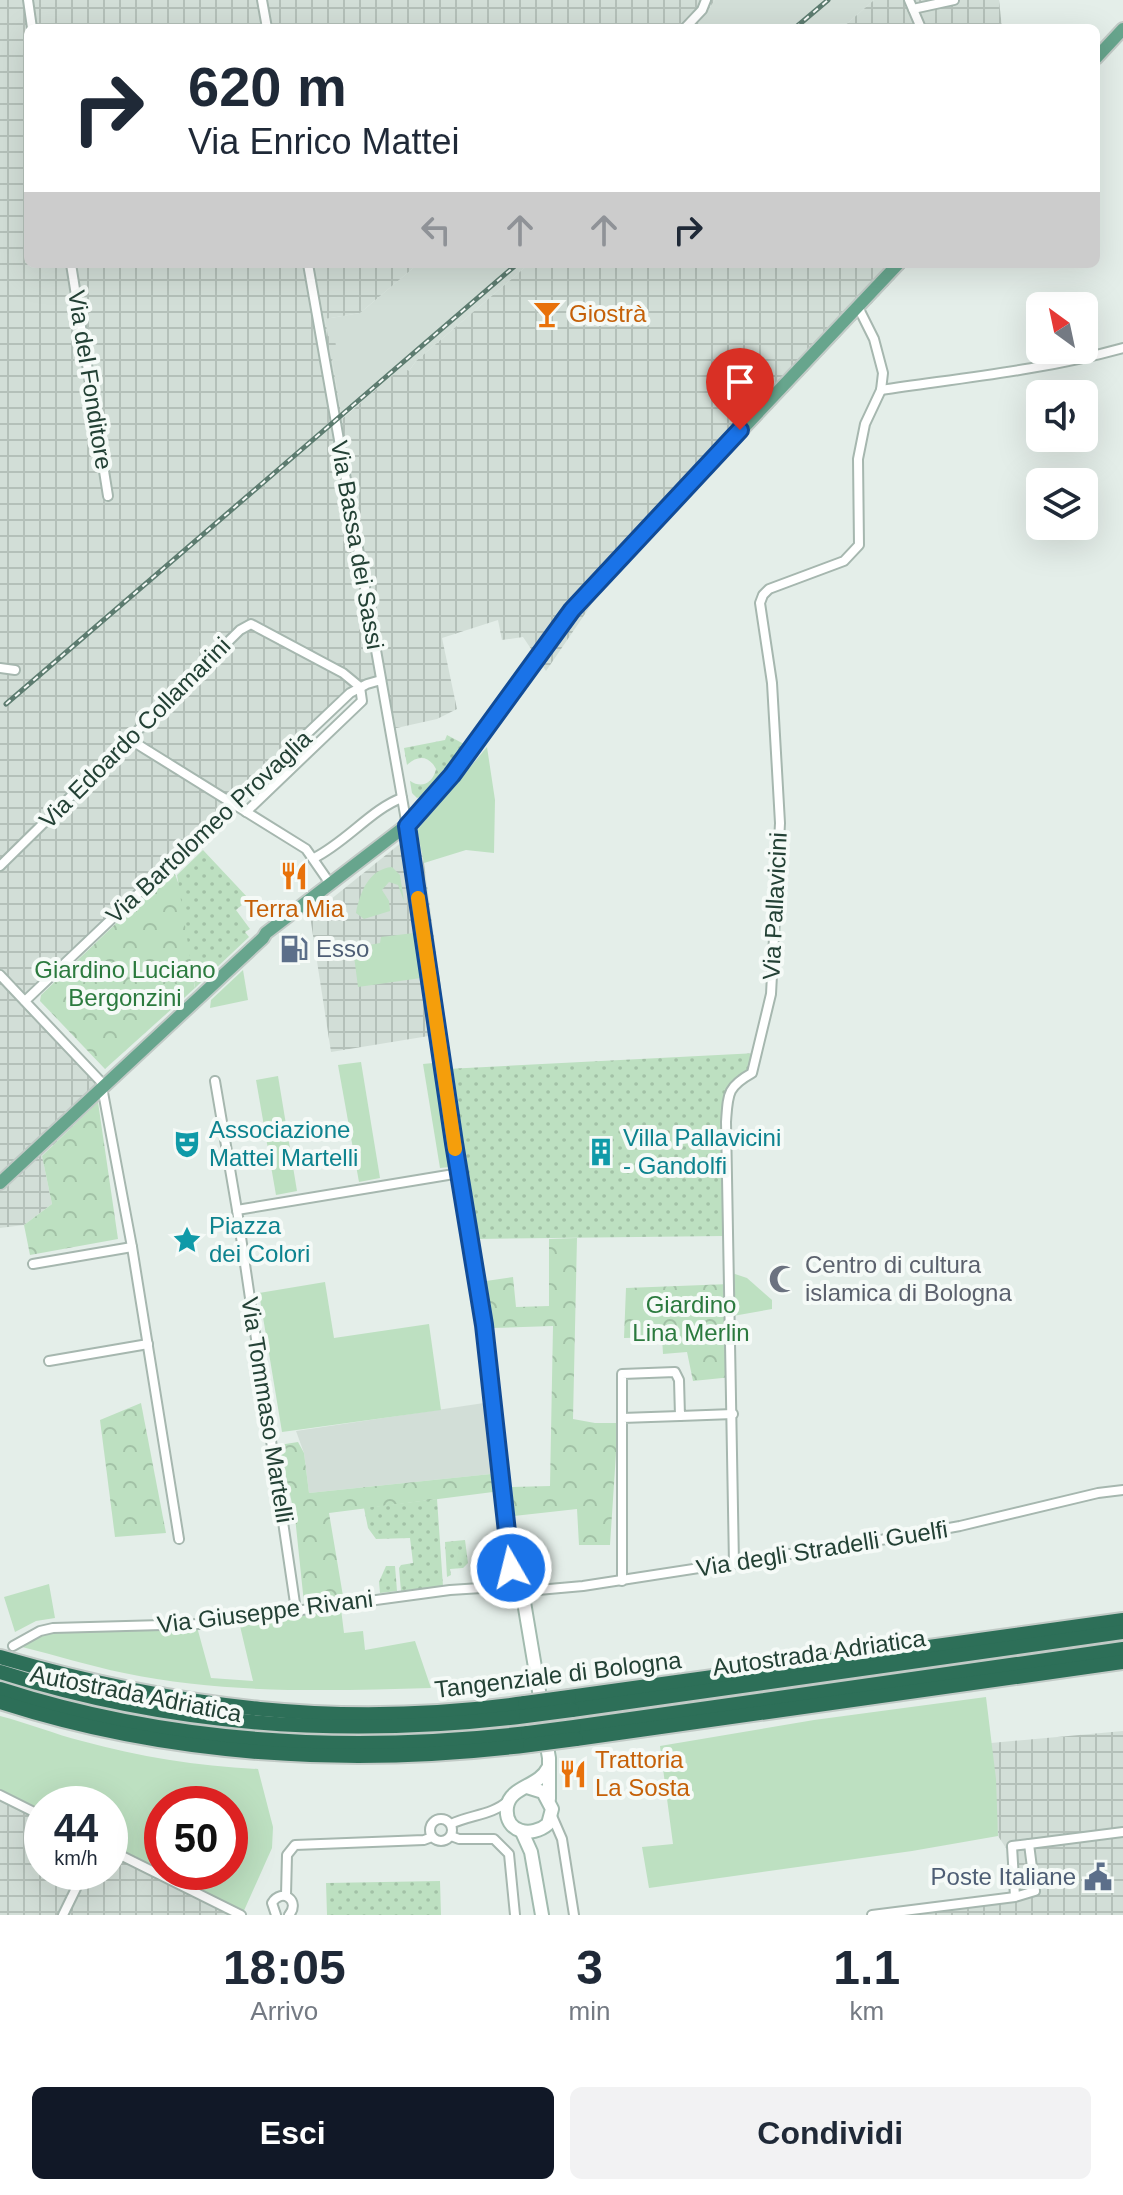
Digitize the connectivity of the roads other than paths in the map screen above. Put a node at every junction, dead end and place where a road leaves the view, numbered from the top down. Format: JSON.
{"nodes":[{"id":1,"x":28,"y":0,"type":"edge"},
{"id":2,"x":262,"y":0,"type":"edge"},
{"id":3,"x":706,"y":0,"type":"edge"},
{"id":4,"x":954,"y":0,"type":"edge"},
{"id":5,"x":911,"y":5,"type":"edge"},
{"id":6,"x":31,"y":24,"type":"edge"},
{"id":7,"x":266,"y":24,"type":"edge"},
{"id":8,"x":689,"y":24,"type":"edge"},
{"id":9,"x":919,"y":24,"type":"edge"},
{"id":10,"x":1123,"y":29,"type":"edge"},
{"id":11,"x":1100,"y":54,"type":"edge"},
{"id":12,"x":72,"y":268,"type":"edge"},
{"id":13,"x":309,"y":268,"type":"edge"},
{"id":14,"x":894,"y":268,"type":"edge"},
{"id":15,"x":857,"y":305,"type":"junction"},
{"id":16,"x":1123,"y":348,"type":"edge"},
{"id":17,"x":881,"y":390,"type":"junction"},
{"id":18,"x":108,"y":496,"type":"dead end"},
{"id":19,"x":0,"y":668,"type":"edge"},
{"id":20,"x":15,"y":670,"type":"dead end"},
{"id":21,"x":381,"y":680,"type":"junction"},
{"id":22,"x":360,"y":687,"type":"junction"},
{"id":23,"x":129,"y":739,"type":"junction"},
{"id":24,"x":402,"y":798,"type":"junction"},
{"id":25,"x":234,"y":804,"type":"junction"},
{"id":26,"x":246,"y":812,"type":"junction"},
{"id":27,"x":407,"y":826,"type":"junction"},
{"id":28,"x":314,"y":858,"type":"junction"},
{"id":29,"x":0,"y":866,"type":"edge"},
{"id":30,"x":331,"y":885,"type":"junction"},
{"id":31,"x":0,"y":975,"type":"edge"},
{"id":32,"x":25,"y":1001,"type":"junction"},
{"id":33,"x":215,"y":1081,"type":"dead end"},
{"id":34,"x":103,"y":1086,"type":"junction"},
{"id":35,"x":460,"y":1173,"type":"junction"},
{"id":36,"x":0,"y":1183,"type":"edge"},
{"id":37,"x":237,"y":1210,"type":"junction"},
{"id":38,"x":132,"y":1247,"type":"junction"},
{"id":39,"x":33,"y":1264,"type":"dead end"},
{"id":40,"x":148,"y":1344,"type":"junction"},
{"id":41,"x":49,"y":1361,"type":"dead end"},
{"id":42,"x":733,"y":1414,"type":"junction"},
{"id":43,"x":680,"y":1416,"type":"junction"},
{"id":44,"x":622,"y":1418,"type":"junction"},
{"id":45,"x":1123,"y":1490,"type":"edge"},
{"id":46,"x":179,"y":1539,"type":"dead end"},
{"id":47,"x":734,"y":1564,"type":"junction"},
{"id":48,"x":622,"y":1581,"type":"junction"},
{"id":49,"x":519,"y":1587,"type":"junction"},
{"id":50,"x":296,"y":1610,"type":"junction"},
{"id":51,"x":1123,"y":1610,"type":"edge"},
{"id":52,"x":1123,"y":1620,"type":"edge"},
{"id":53,"x":1123,"y":1632,"type":"edge"},
{"id":54,"x":1020,"y":1634,"type":"junction"},
{"id":55,"x":1123,"y":1649,"type":"edge"},
{"id":56,"x":4,"y":1652,"type":"edge"},
{"id":57,"x":1123,"y":1662,"type":"edge"},
{"id":58,"x":1070,"y":1670,"type":"junction"},
{"id":59,"x":0,"y":1672,"type":"edge"},
{"id":60,"x":1123,"y":1672,"type":"edge"},
{"id":61,"x":0,"y":1689,"type":"edge"},
{"id":62,"x":2,"y":1703,"type":"edge"},
{"id":63,"x":571,"y":1704,"type":"junction"},
{"id":64,"x":525,"y":1710,"type":"junction"},
{"id":65,"x":575,"y":1733,"type":"junction"},
{"id":66,"x":529,"y":1739,"type":"junction"},
{"id":67,"x":549,"y":1767,"type":"junction"},
{"id":68,"x":527,"y":1787,"type":"junction"},
{"id":69,"x":0,"y":1795,"type":"edge"},
{"id":70,"x":549,"y":1799,"type":"junction"},
{"id":71,"x":509,"y":1801,"type":"junction"},
{"id":72,"x":24,"y":1807,"type":"edge"},
{"id":73,"x":488,"y":1812,"type":"junction"},
{"id":74,"x":552,"y":1816,"type":"junction"},
{"id":75,"x":509,"y":1821,"type":"junction"},
{"id":76,"x":451,"y":1824,"type":"junction"},
{"id":77,"x":542,"y":1829,"type":"junction"},
{"id":78,"x":522,"y":1832,"type":"junction"},
{"id":79,"x":1123,"y":1832,"type":"edge"},
{"id":80,"x":451,"y":1836,"type":"junction"},
{"id":81,"x":432,"y":1837,"type":"junction"},
{"id":82,"x":563,"y":1843,"type":"junction"},
{"id":83,"x":1029,"y":1844,"type":"junction"},
{"id":84,"x":128,"y":1859,"type":"edge"},
{"id":85,"x":538,"y":1887,"type":"junction"},
{"id":86,"x":75,"y":1890,"type":"edge"},
{"id":87,"x":286,"y":1895,"type":"junction"},
{"id":88,"x":1015,"y":1897,"type":"junction"},
{"id":89,"x":272,"y":1914,"type":"edge"},
{"id":90,"x":63,"y":1915,"type":"edge"},
{"id":91,"x":241,"y":1915,"type":"edge"},
{"id":92,"x":289,"y":1915,"type":"edge"},
{"id":93,"x":515,"y":1915,"type":"edge"},
{"id":94,"x":542,"y":1915,"type":"edge"},
{"id":95,"x":574,"y":1915,"type":"edge"},
{"id":96,"x":872,"y":1915,"type":"edge"}],
"edges":[{"from":1,"to":6,"type":"street"},
{"from":2,"to":7,"type":"street"},
{"from":3,"to":8,"type":"street"},
{"from":4,"to":5,"type":"street"},
{"from":5,"to":9,"type":"street"},
{"from":10,"to":11,"type":"main road"},
{"from":12,"to":18,"type":"street","name":"Via del Fonditore"},
{"from":13,"to":21,"type":"street","name":"Via Bassa dei Sassi"},
{"from":14,"to":15,"type":"main road"},
{"from":15,"to":17,"type":"street","name":"Via Pallavicini"},
{"from":15,"to":27,"type":"main road"},
{"from":16,"to":17,"type":"street"},
{"from":17,"to":42,"type":"street","name":"Via Pallavicini"},
{"from":19,"to":20,"type":"street"},
{"from":21,"to":22,"type":"street","name":"Via Bartolomeo Provaglia"},
{"from":21,"to":24,"type":"street","name":"Via Bassa dei Sassi"},
{"from":22,"to":23,"type":"street","name":"Via Edoardo Collamarini"},
{"from":22,"to":25,"type":"street","name":"Via Bartolomeo Provaglia"},
{"from":22,"to":26,"type":"street","name":"Via Bartolomeo Provaglia"},
{"from":23,"to":25,"type":"street"},
{"from":23,"to":29,"type":"street","name":"Via Edoardo Collamarini"},
{"from":24,"to":27,"type":"street","name":"Via Bassa dei Sassi"},
{"from":24,"to":28,"type":"street"},
{"from":25,"to":26,"type":"street"},
{"from":25,"to":32,"type":"street","name":"Via Bartolomeo Provaglia"},
{"from":26,"to":28,"type":"street"},
{"from":27,"to":30,"type":"main road"},
{"from":27,"to":35,"type":"main road"},
{"from":28,"to":30,"type":"street"},
{"from":30,"to":34,"type":"main road"},
{"from":31,"to":32,"type":"street"},
{"from":32,"to":34,"type":"street"},
{"from":33,"to":37,"type":"street","name":"Via Tommaso Martelli"},
{"from":34,"to":36,"type":"main road"},
{"from":34,"to":38,"type":"street"},
{"from":35,"to":37,"type":"street"},
{"from":35,"to":49,"type":"main road"},
{"from":37,"to":50,"type":"street","name":"Via Tommaso Martelli"},
{"from":38,"to":39,"type":"street"},
{"from":38,"to":40,"type":"street"},
{"from":40,"to":41,"type":"street"},
{"from":40,"to":46,"type":"street"},
{"from":42,"to":43,"type":"street"},
{"from":42,"to":47,"type":"street","name":"Via Pallavicini"},
{"from":43,"to":44,"type":"street"},
{"from":43,"to":44,"type":"street"},
{"from":44,"to":48,"type":"street"},
{"from":45,"to":47,"type":"street","name":"Via degli Stradelli Guelfi"},
{"from":47,"to":48,"type":"street","name":"Via degli Stradelli Guelfi"},
{"from":48,"to":49,"type":"street","name":"Via degli Stradelli Guelfi"},
{"from":49,"to":50,"type":"street","name":"Via Giuseppe Rivani"},
{"from":49,"to":67,"type":"main road"},
{"from":50,"to":56,"type":"street","name":"Via Giuseppe Rivani"},
{"from":51,"to":54,"type":"highway"},
{"from":52,"to":54,"type":"highway","name":"Tangenziale di Bologna"},
{"from":53,"to":63,"type":"highway","name":"Autostrada Adriatica"},
{"from":54,"to":63,"type":"highway","name":"Tangenziale di Bologna"},
{"from":55,"to":65,"type":"highway","name":"Autostrada Adriatica"},
{"from":56,"to":64,"type":"highway","name":"Tangenziale di Bologna"},
{"from":57,"to":58,"type":"highway"},
{"from":58,"to":60,"type":"highway"},
{"from":58,"to":65,"type":"highway"},
{"from":59,"to":64,"type":"highway","name":"Autostrada Adriatica"},
{"from":61,"to":66,"type":"highway","name":"Autostrada Adriatica"},
{"from":62,"to":66,"type":"highway"},
{"from":63,"to":64,"type":"highway","name":"Tangenziale di Bologna","bridge":true},
{"from":65,"to":66,"type":"highway","name":"Autostrada Adriatica","bridge":true},
{"from":67,"to":68,"type":"main road"},
{"from":67,"to":70,"type":"main road"},
{"from":68,"to":70,"type":"main road"},
{"from":68,"to":71,"type":"main road"},
{"from":69,"to":72,"type":"street"},
{"from":70,"to":74,"type":"main road"},
{"from":71,"to":73,"type":"street"},
{"from":71,"to":75,"type":"main road"},
{"from":73,"to":75,"type":"street"},
{"from":73,"to":76,"type":"street"},
{"from":74,"to":77,"type":"main road"},
{"from":74,"to":82,"type":"street"},
{"from":75,"to":78,"type":"main road"},
{"from":76,"to":80,"type":"street"},
{"from":76,"to":81,"type":"street"},
{"from":77,"to":78,"type":"main road"},
{"from":77,"to":82,"type":"street"},
{"from":77,"to":85,"type":"main road"},
{"from":78,"to":85,"type":"main road"},
{"from":79,"to":83,"type":"street"},
{"from":80,"to":81,"type":"street"},
{"from":80,"to":93,"type":"street"},
{"from":81,"to":87,"type":"street"},
{"from":82,"to":95,"type":"street"},
{"from":83,"to":88,"type":"street"},
{"from":83,"to":88,"type":"street"},
{"from":84,"to":91,"type":"street"},
{"from":85,"to":94,"type":"main road"},
{"from":86,"to":90,"type":"street"},
{"from":87,"to":89,"type":"street"},
{"from":87,"to":92,"type":"street"},
{"from":88,"to":96,"type":"street"}]}
